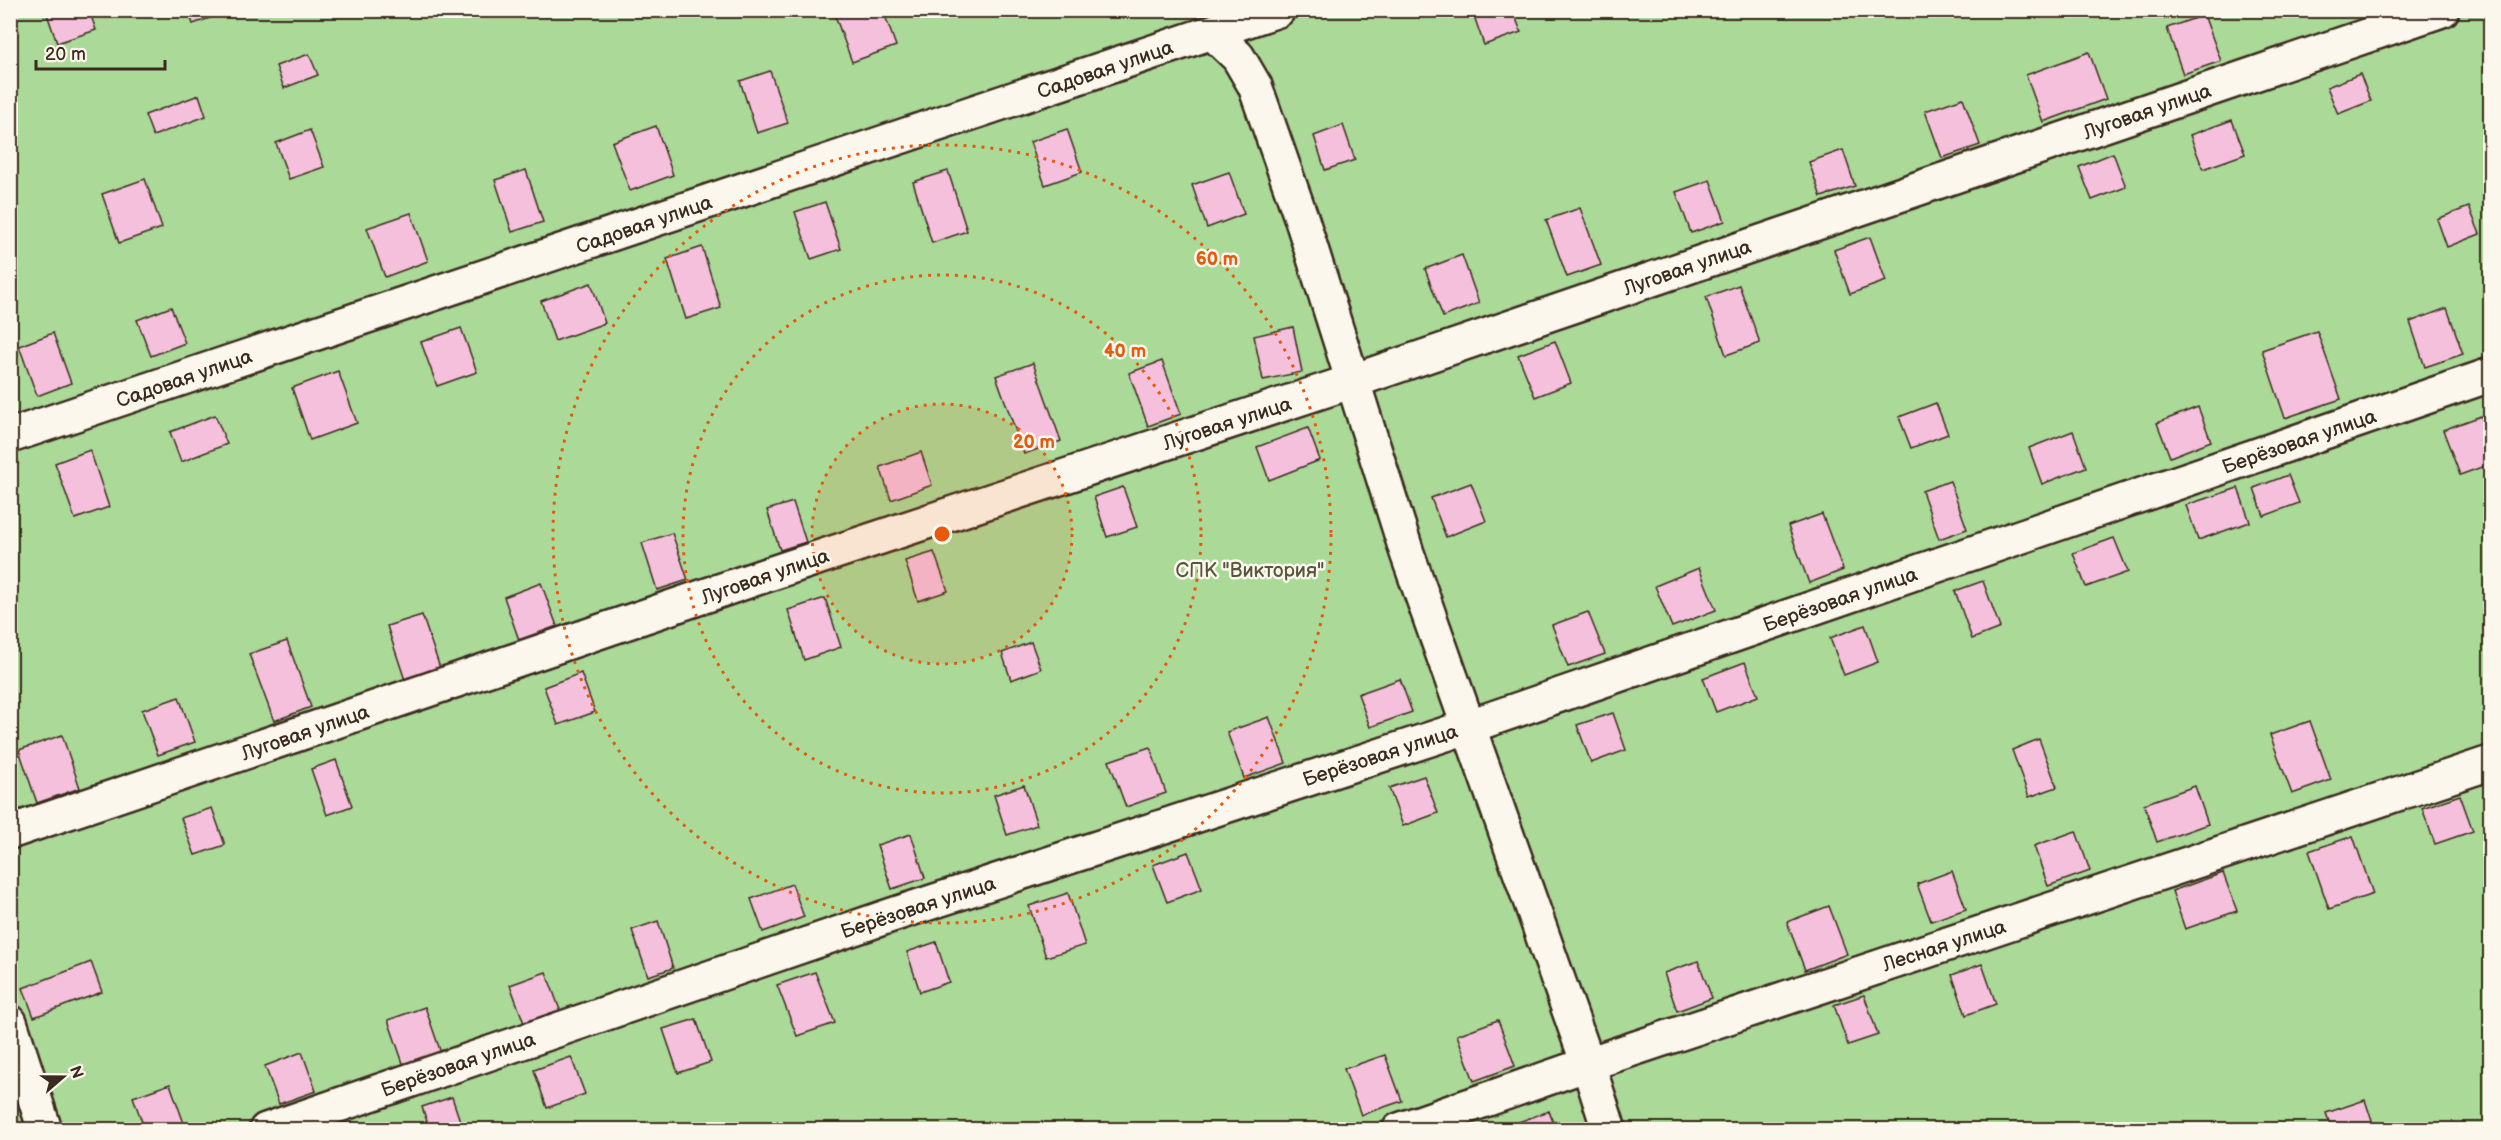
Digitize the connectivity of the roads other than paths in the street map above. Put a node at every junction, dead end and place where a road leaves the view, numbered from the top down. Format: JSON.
{"nodes":[{"id":1,"x":1278,"y":10,"type":"edge"},
{"id":2,"x":2442,"y":10,"type":"edge"},
{"id":3,"x":1213,"y":33,"type":"junction"},
{"id":4,"x":2490,"y":375,"type":"edge"},
{"id":5,"x":1353,"y":381,"type":"junction"},
{"id":6,"x":10,"y":436,"type":"edge"},
{"id":7,"x":1467,"y":727,"type":"junction"},
{"id":8,"x":2490,"y":763,"type":"edge"},
{"id":9,"x":10,"y":832,"type":"edge"},
{"id":10,"x":10,"y":1022,"type":"edge"},
{"id":11,"x":1588,"y":1064,"type":"junction"},
{"id":12,"x":45,"y":1130,"type":"edge"},
{"id":13,"x":266,"y":1130,"type":"edge"},
{"id":14,"x":1399,"y":1130,"type":"edge"},
{"id":15,"x":1609,"y":1130,"type":"edge"}],
"edges":[{"from":1,"to":3,"type":"street","name":"Садовая улица"},
{"from":2,"to":5,"type":"street","name":"Луговая улица"},
{"from":3,"to":5,"type":"street"},
{"from":3,"to":6,"type":"street","name":"Садовая улица"},
{"from":4,"to":7,"type":"street","name":"Берёзовая улица"},
{"from":5,"to":7,"type":"street"},
{"from":5,"to":9,"type":"street","name":"Луговая улица"},
{"from":7,"to":11,"type":"street"},
{"from":7,"to":13,"type":"street","name":"Берёзовая улица"},
{"from":8,"to":11,"type":"street","name":"Лесная улица"},
{"from":10,"to":12,"type":"street"},
{"from":11,"to":14,"type":"street","name":"Лесная улица"},
{"from":11,"to":15,"type":"street"}]}
